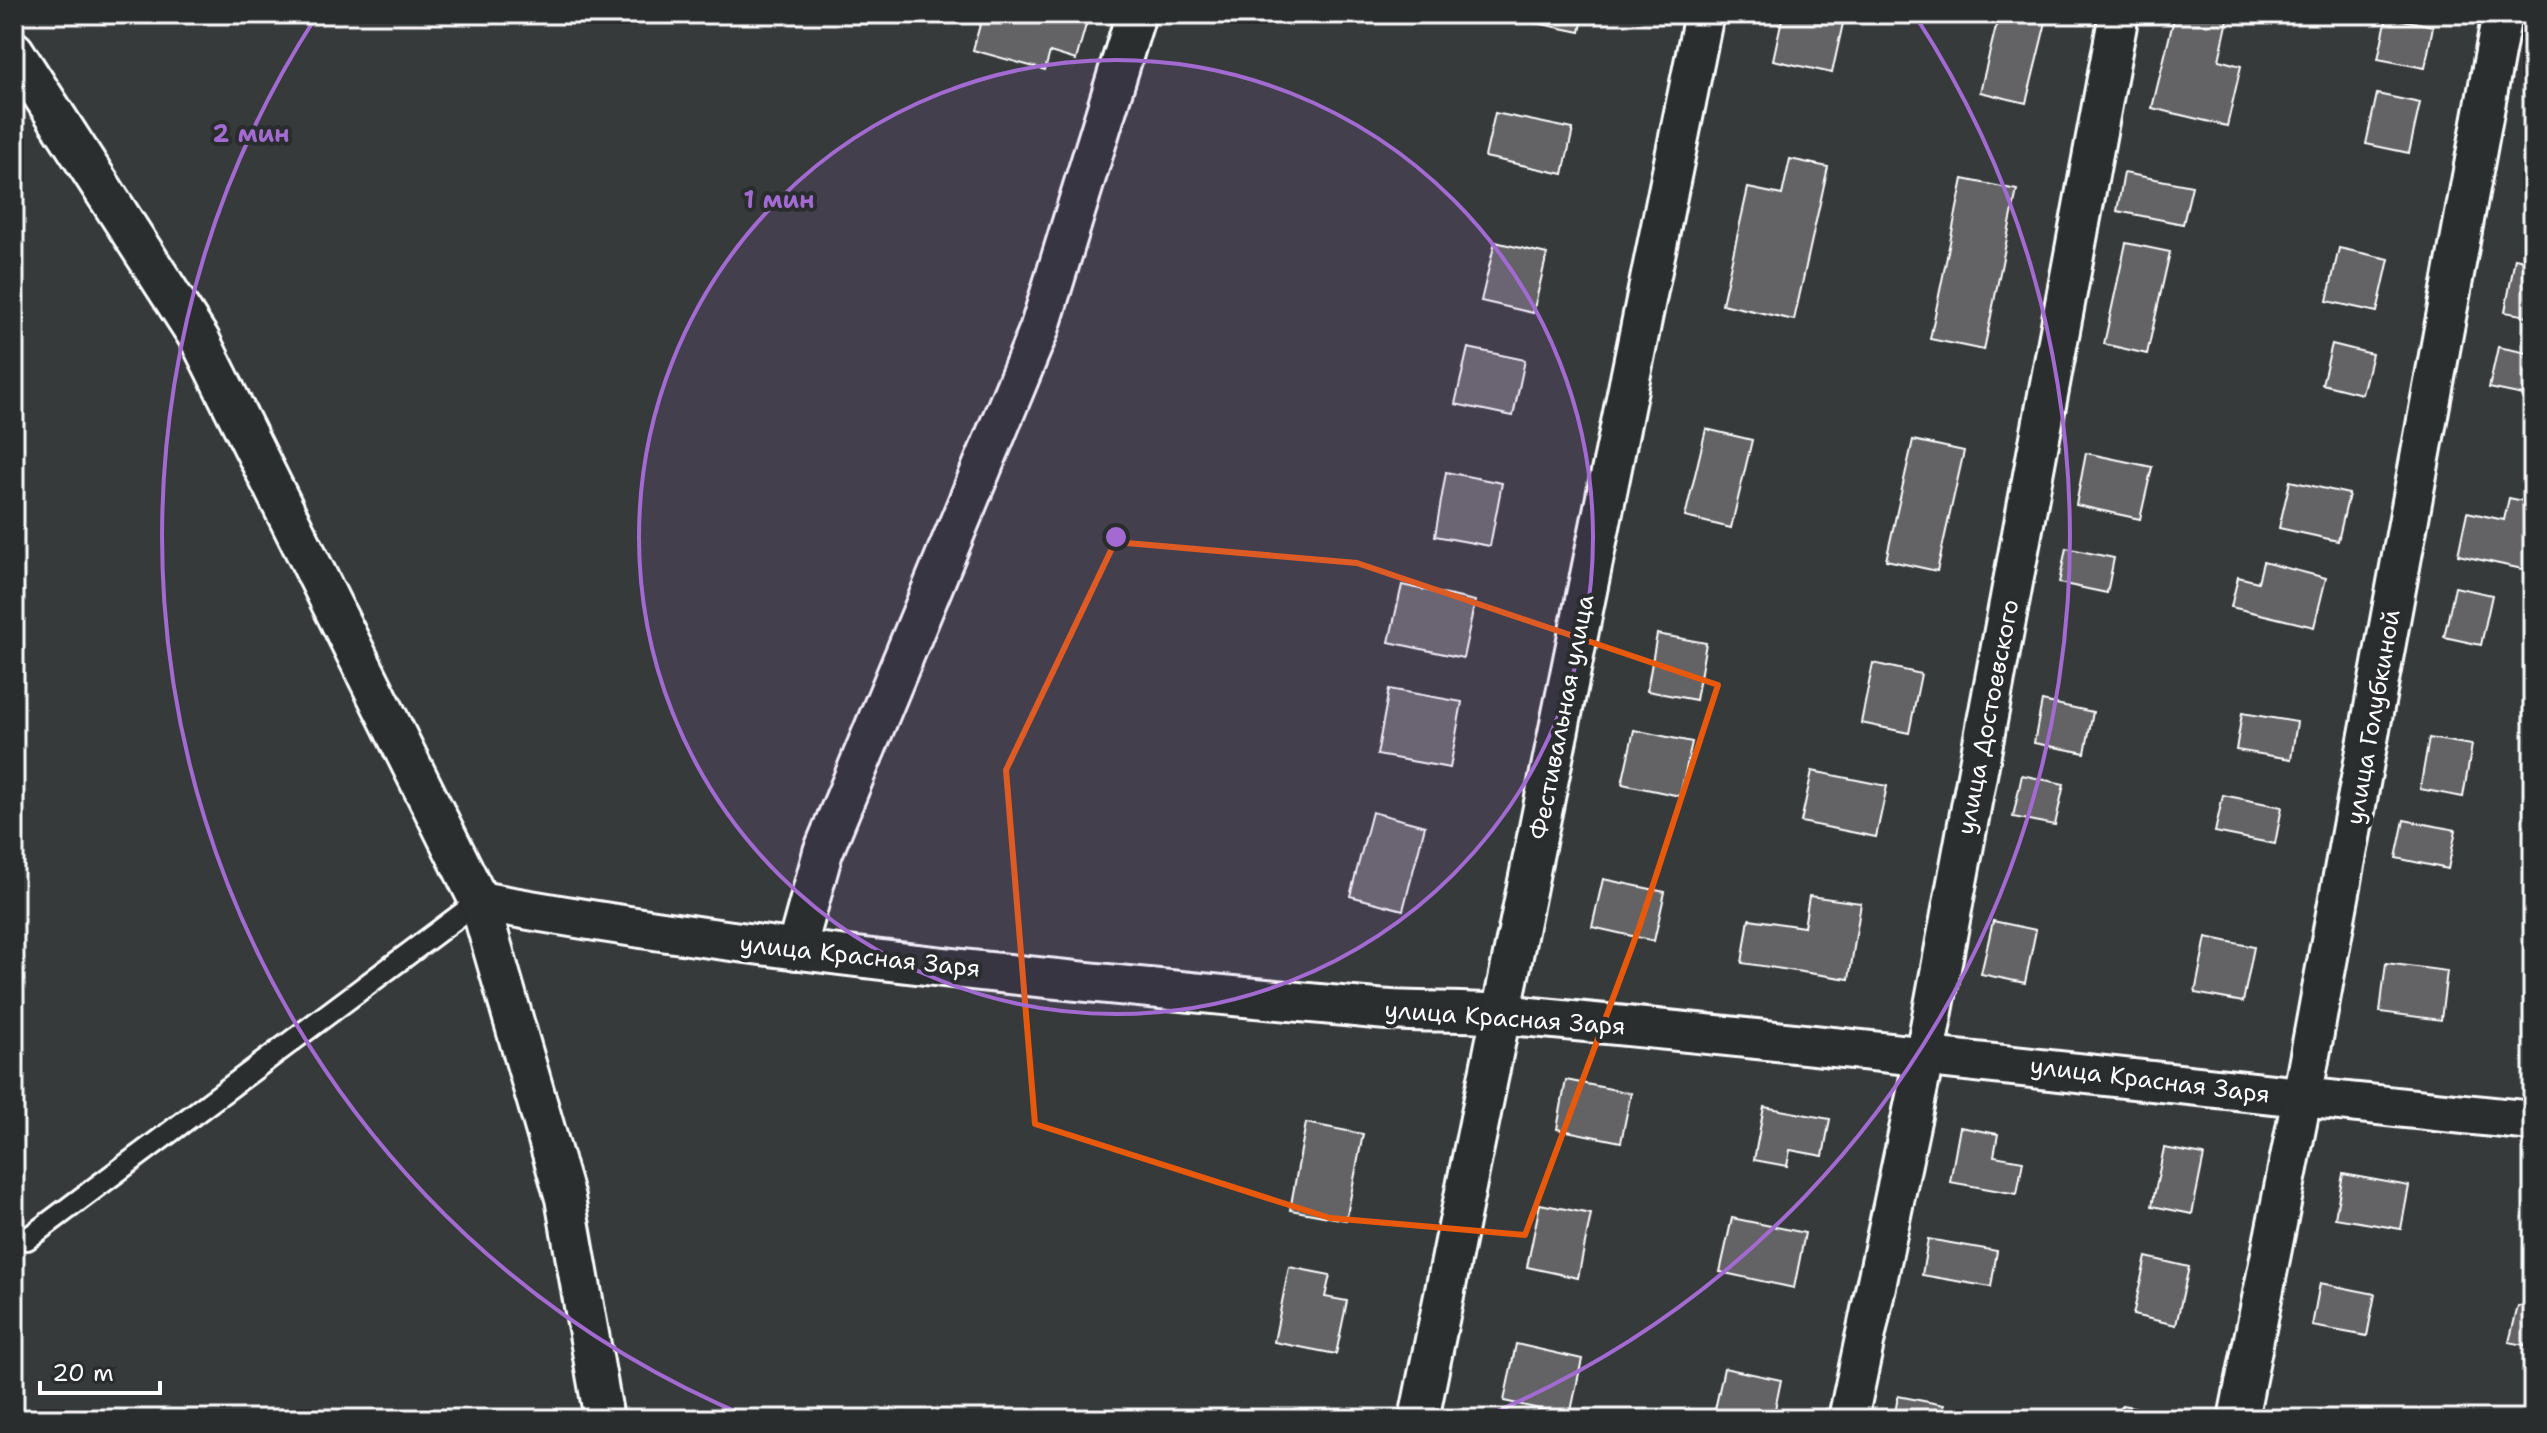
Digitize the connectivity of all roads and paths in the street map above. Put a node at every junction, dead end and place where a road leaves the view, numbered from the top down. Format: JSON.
{"nodes":[{"id":1,"x":1136,"y":14,"type":"edge"},
{"id":2,"x":1704,"y":14,"type":"edge"},
{"id":3,"x":2119,"y":14,"type":"edge"},
{"id":4,"x":2502,"y":14,"type":"edge"},
{"id":5,"x":14,"y":51,"type":"edge"},
{"id":6,"x":479,"y":901,"type":"junction"},
{"id":7,"x":796,"y":950,"type":"junction"},
{"id":8,"x":1501,"y":1014,"type":"junction"},
{"id":9,"x":1925,"y":1054,"type":"junction"},
{"id":10,"x":2302,"y":1098,"type":"junction"},
{"id":11,"x":2533,"y":1121,"type":"edge"},
{"id":12,"x":27,"y":1239,"type":"dead end"},
{"id":13,"x":604,"y":1419,"type":"edge"},
{"id":14,"x":1419,"y":1419,"type":"edge"},
{"id":15,"x":1848,"y":1419,"type":"edge"},
{"id":16,"x":2238,"y":1419,"type":"edge"}],
"edges":[{"from":1,"to":7,"type":"street"},
{"from":2,"to":8,"type":"street","name":"Фестивальная улица"},
{"from":3,"to":9,"type":"street","name":"улица Достоевского"},
{"from":4,"to":10,"type":"street","name":"улица Голубкиной"},
{"from":5,"to":6,"type":"street"},
{"from":6,"to":7,"type":"street","name":"улица Красная Заря"},
{"from":6,"to":12,"type":"lane"},
{"from":6,"to":13,"type":"street"},
{"from":7,"to":8,"type":"street","name":"улица Красная Заря"},
{"from":8,"to":9,"type":"street","name":"улица Красная Заря"},
{"from":8,"to":14,"type":"street","name":"Фестивальная улица"},
{"from":9,"to":10,"type":"street","name":"улица Красная Заря"},
{"from":9,"to":15,"type":"street","name":"улица Достоевского"},
{"from":10,"to":11,"type":"street","name":"улица Красная Заря"},
{"from":10,"to":16,"type":"street","name":"улица Голубкиной"}]}
